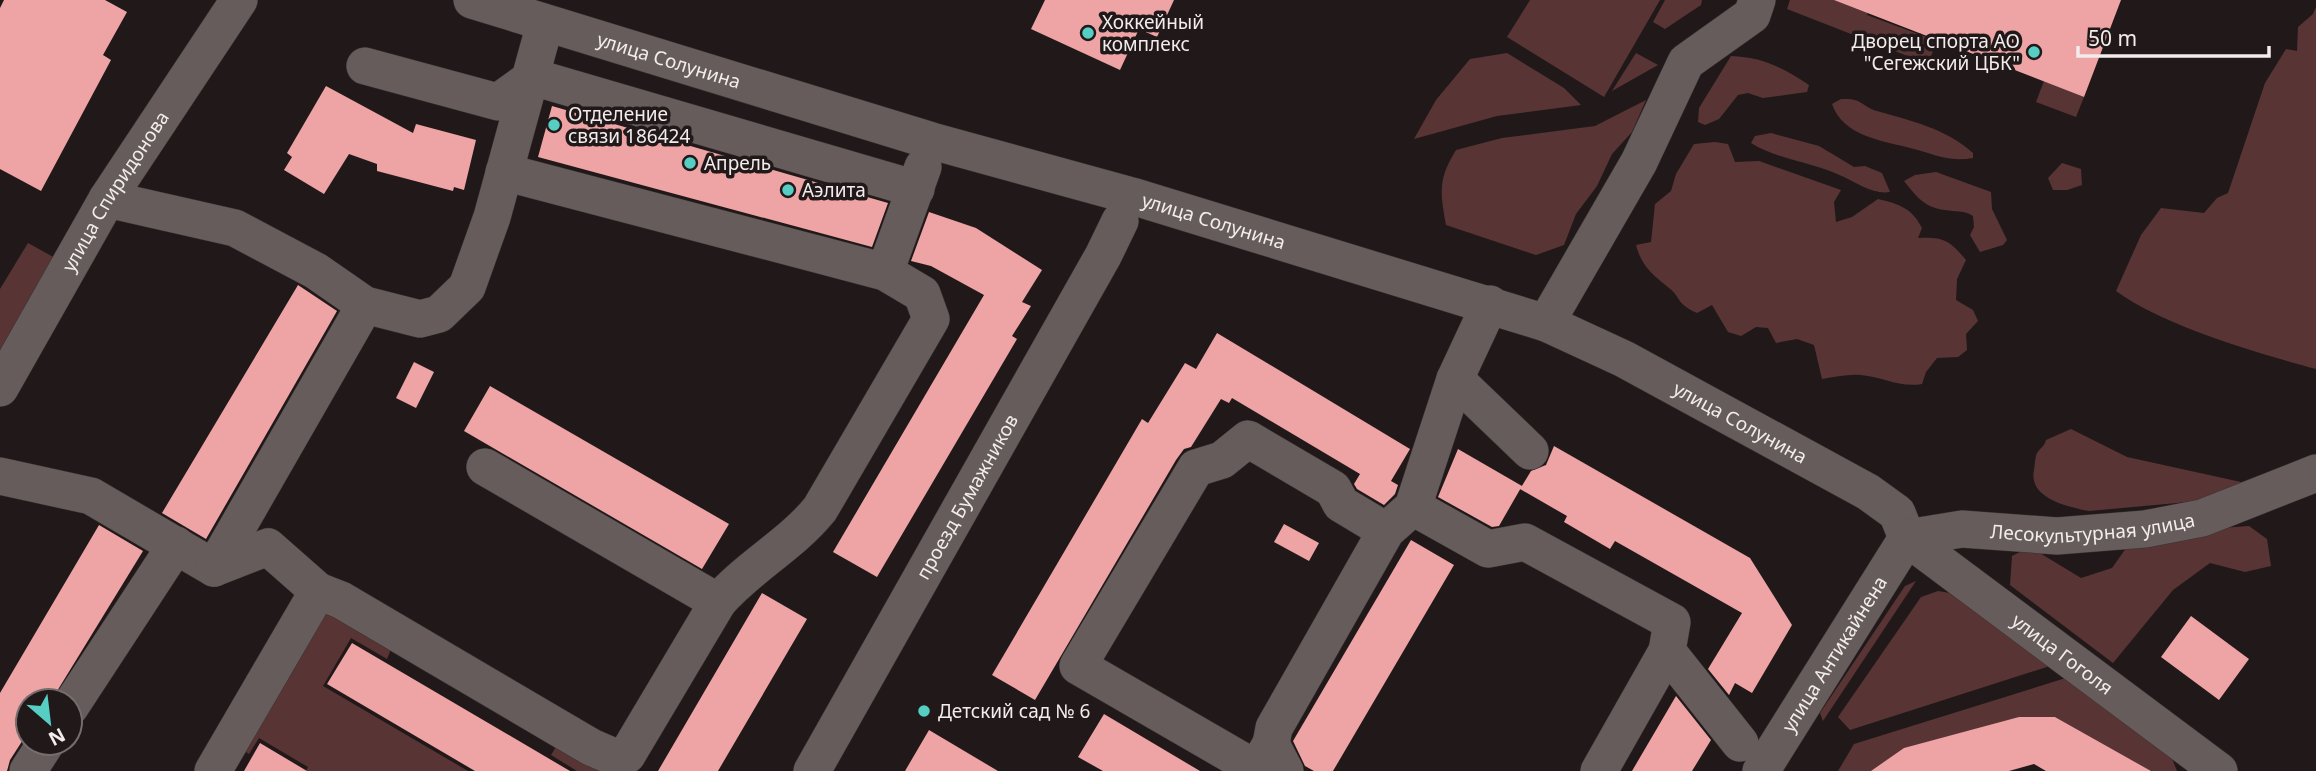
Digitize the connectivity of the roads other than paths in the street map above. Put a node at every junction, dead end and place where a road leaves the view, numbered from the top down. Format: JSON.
{"nodes":[{"id":1,"x":239,"y":0,"type":"edge"},
{"id":2,"x":472,"y":0,"type":"edge"},
{"id":3,"x":1757,"y":0,"type":"edge"},
{"id":4,"x":545,"y":24,"type":"junction"},
{"id":5,"x":365,"y":66,"type":"dead end"},
{"id":6,"x":533,"y":77,"type":"junction"},
{"id":7,"x":932,"y":141,"type":"junction"},
{"id":8,"x":504,"y":172,"type":"junction"},
{"id":9,"x":916,"y":189,"type":"junction"},
{"id":10,"x":107,"y":199,"type":"junction"},
{"id":11,"x":1120,"y":221,"type":"dead end"},
{"id":12,"x":885,"y":272,"type":"junction"},
{"id":13,"x":1490,"y":304,"type":"junction"},
{"id":14,"x":365,"y":305,"type":"junction"},
{"id":15,"x":1546,"y":323,"type":"junction"},
{"id":16,"x":1455,"y":379,"type":"junction"},
{"id":17,"x":0,"y":388,"type":"edge"},
{"id":18,"x":1530,"y":451,"type":"dead end"},
{"id":19,"x":2316,"y":461,"type":"edge"},
{"id":20,"x":485,"y":467,"type":"dead end"},
{"id":21,"x":2316,"y":473,"type":"edge"},
{"id":22,"x":0,"y":476,"type":"edge"},
{"id":23,"x":2273,"y":488,"type":"junction"},
{"id":24,"x":1413,"y":507,"type":"junction"},
{"id":25,"x":1386,"y":531,"type":"junction"},
{"id":26,"x":1907,"y":538,"type":"junction"},
{"id":27,"x":176,"y":545,"type":"junction"},
{"id":28,"x":214,"y":568,"type":"junction"},
{"id":29,"x":318,"y":591,"type":"junction"},
{"id":30,"x":718,"y":602,"type":"junction"},
{"id":31,"x":1667,"y":651,"type":"junction"},
{"id":32,"x":83,"y":687,"type":"edge"},
{"id":33,"x":1751,"y":757,"type":"edge"},
{"id":34,"x":1278,"y":758,"type":"edge"},
{"id":35,"x":213,"y":771,"type":"edge"},
{"id":36,"x":813,"y":771,"type":"edge"},
{"id":37,"x":1599,"y":771,"type":"edge"},
{"id":38,"x":2219,"y":771,"type":"edge"}],
"edges":[{"from":1,"to":10,"type":"street","name":"улица Спиридонова"},
{"from":2,"to":4,"type":"street","name":"улица Солунина"},
{"from":3,"to":15,"type":"street"},
{"from":4,"to":6,"type":"street"},
{"from":4,"to":7,"type":"street","name":"улица Солунина"},
{"from":5,"to":6,"type":"street"},
{"from":6,"to":8,"type":"street"},
{"from":6,"to":9,"type":"street"},
{"from":7,"to":9,"type":"street"},
{"from":7,"to":13,"type":"street","name":"улица Солунина"},
{"from":8,"to":12,"type":"street"},
{"from":8,"to":14,"type":"street"},
{"from":9,"to":12,"type":"street"},
{"from":10,"to":14,"type":"street"},
{"from":10,"to":17,"type":"street","name":"улица Спиридонова"},
{"from":11,"to":36,"type":"street","name":"проезд Бумажников"},
{"from":12,"to":30,"type":"street"},
{"from":13,"to":15,"type":"street","name":"улица Солунина"},
{"from":13,"to":16,"type":"street"},
{"from":14,"to":28,"type":"street"},
{"from":15,"to":26,"type":"street","name":"улица Солунина"},
{"from":16,"to":18,"type":"street"},
{"from":16,"to":24,"type":"street"},
{"from":19,"to":23,"type":"street","name":"Лесокультурная улица"},
{"from":20,"to":30,"type":"street"},
{"from":21,"to":23,"type":"street","name":"Лесокультурная улица"},
{"from":22,"to":27,"type":"street"},
{"from":23,"to":26,"type":"street","name":"Лесокультурная улица"},
{"from":24,"to":25,"type":"street"},
{"from":24,"to":31,"type":"street"},
{"from":25,"to":34,"type":"street"},
{"from":25,"to":34,"type":"street"},
{"from":26,"to":33,"type":"street","name":"улица Антикайнена"},
{"from":26,"to":38,"type":"street","name":"улица Гоголя"},
{"from":27,"to":28,"type":"street"},
{"from":27,"to":32,"type":"street"},
{"from":28,"to":29,"type":"street"},
{"from":29,"to":30,"type":"street"},
{"from":29,"to":35,"type":"street"},
{"from":31,"to":33,"type":"street"},
{"from":31,"to":37,"type":"street"}]}
